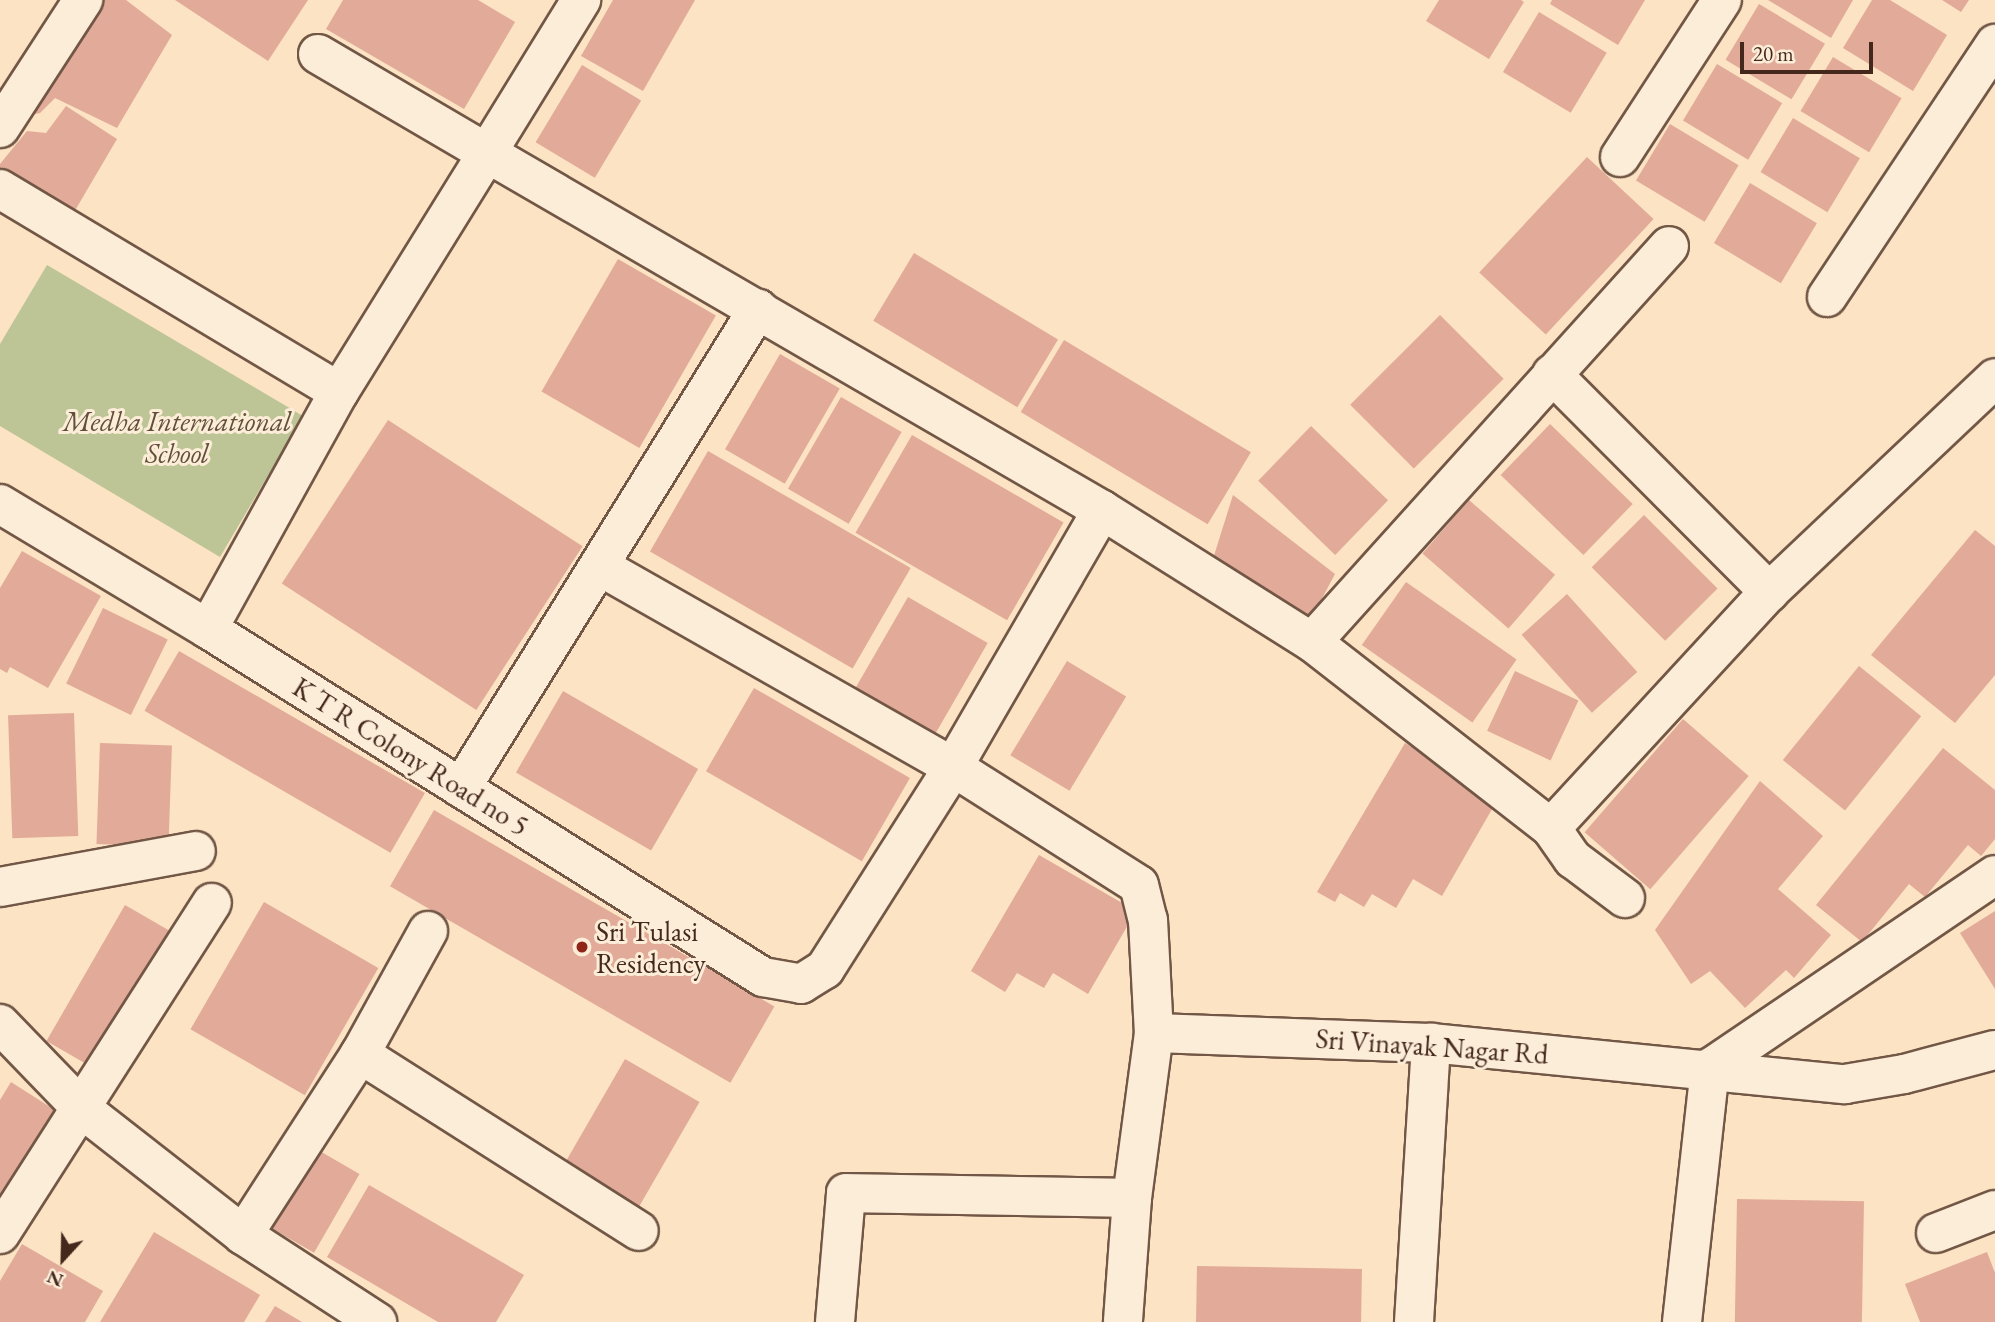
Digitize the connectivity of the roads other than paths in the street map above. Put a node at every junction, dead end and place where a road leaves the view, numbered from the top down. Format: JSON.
{"nodes":[{"id":1,"x":83,"y":0,"type":"edge"},
{"id":2,"x":581,"y":0,"type":"edge"},
{"id":3,"x":1722,"y":0,"type":"edge"},
{"id":4,"x":1995,"y":44,"type":"edge"},
{"id":5,"x":318,"y":54,"type":"dead end"},
{"id":6,"x":0,"y":128,"type":"edge"},
{"id":7,"x":487,"y":153,"type":"junction"},
{"id":8,"x":1619,"y":157,"type":"dead end"},
{"id":9,"x":0,"y":189,"type":"edge"},
{"id":10,"x":1669,"y":246,"type":"dead end"},
{"id":11,"x":1827,"y":297,"type":"dead end"},
{"id":12,"x":758,"y":309,"type":"junction"},
{"id":13,"x":1552,"y":374,"type":"junction"},
{"id":14,"x":1995,"y":378,"type":"edge"},
{"id":15,"x":339,"y":392,"type":"junction"},
{"id":16,"x":0,"y":505,"type":"edge"},
{"id":17,"x":1102,"y":510,"type":"junction"},
{"id":18,"x":599,"y":566,"type":"junction"},
{"id":19,"x":1769,"y":592,"type":"junction"},
{"id":20,"x":208,"y":629,"type":"junction"},
{"id":21,"x":1312,"y":642,"type":"junction"},
{"id":22,"x":953,"y":766,"type":"junction"},
{"id":23,"x":461,"y":788,"type":"junction"},
{"id":24,"x":1551,"y":828,"type":"junction"},
{"id":25,"x":196,"y":851,"type":"dead end"},
{"id":26,"x":1995,"y":875,"type":"edge"},
{"id":27,"x":0,"y":887,"type":"edge"},
{"id":28,"x":1625,"y":898,"type":"dead end"},
{"id":29,"x":212,"y":903,"type":"dead end"},
{"id":30,"x":428,"y":931,"type":"dead end"},
{"id":31,"x":0,"y":1024,"type":"edge"},
{"id":32,"x":1154,"y":1033,"type":"junction"},
{"id":33,"x":1431,"y":1043,"type":"junction"},
{"id":34,"x":1995,"y":1050,"type":"edge"},
{"id":35,"x":360,"y":1054,"type":"junction"},
{"id":36,"x":1710,"y":1068,"type":"junction"},
{"id":37,"x":82,"y":1109,"type":"junction"},
{"id":38,"x":1132,"y":1198,"type":"junction"},
{"id":39,"x":1995,"y":1210,"type":"edge"},
{"id":40,"x":639,"y":1231,"type":"dead end"},
{"id":41,"x":1936,"y":1233,"type":"dead end"},
{"id":42,"x":0,"y":1234,"type":"edge"},
{"id":43,"x":243,"y":1236,"type":"junction"},
{"id":44,"x":377,"y":1322,"type":"edge"},
{"id":45,"x":835,"y":1322,"type":"edge"},
{"id":46,"x":1123,"y":1322,"type":"edge"},
{"id":47,"x":1414,"y":1322,"type":"edge"},
{"id":48,"x":1682,"y":1322,"type":"edge"}],
"edges":[{"from":1,"to":6,"type":"street"},
{"from":2,"to":7,"type":"street"},
{"from":3,"to":8,"type":"street"},
{"from":4,"to":11,"type":"street"},
{"from":5,"to":7,"type":"street"},
{"from":7,"to":12,"type":"street"},
{"from":7,"to":15,"type":"street"},
{"from":9,"to":15,"type":"street"},
{"from":10,"to":13,"type":"street"},
{"from":12,"to":17,"type":"street"},
{"from":12,"to":18,"type":"street"},
{"from":13,"to":19,"type":"street"},
{"from":13,"to":21,"type":"street"},
{"from":14,"to":19,"type":"street"},
{"from":15,"to":20,"type":"street"},
{"from":16,"to":20,"type":"street","name":"K T R Colony Road no 5"},
{"from":17,"to":21,"type":"street"},
{"from":17,"to":22,"type":"street"},
{"from":18,"to":22,"type":"street"},
{"from":18,"to":23,"type":"street"},
{"from":19,"to":24,"type":"street"},
{"from":20,"to":23,"type":"street","name":"K T R Colony Road no 5"},
{"from":21,"to":24,"type":"street"},
{"from":22,"to":23,"type":"street","name":"K T R Colony Road no 5"},
{"from":22,"to":32,"type":"street"},
{"from":24,"to":28,"type":"street"},
{"from":25,"to":27,"type":"street"},
{"from":26,"to":36,"type":"street"},
{"from":29,"to":37,"type":"street"},
{"from":30,"to":35,"type":"street"},
{"from":31,"to":37,"type":"street"},
{"from":32,"to":33,"type":"street","name":"Sri Vinayak Nagar Rd"},
{"from":32,"to":38,"type":"street"},
{"from":33,"to":36,"type":"street","name":"Sri Vinayak Nagar Rd"},
{"from":33,"to":47,"type":"street"},
{"from":34,"to":36,"type":"street","name":"Sri Vinayak Nagar Rd"},
{"from":35,"to":40,"type":"street"},
{"from":35,"to":43,"type":"street"},
{"from":36,"to":48,"type":"street"},
{"from":37,"to":42,"type":"street"},
{"from":37,"to":43,"type":"street"},
{"from":38,"to":45,"type":"street"},
{"from":38,"to":46,"type":"street"},
{"from":39,"to":41,"type":"street"},
{"from":43,"to":44,"type":"street"}]}
